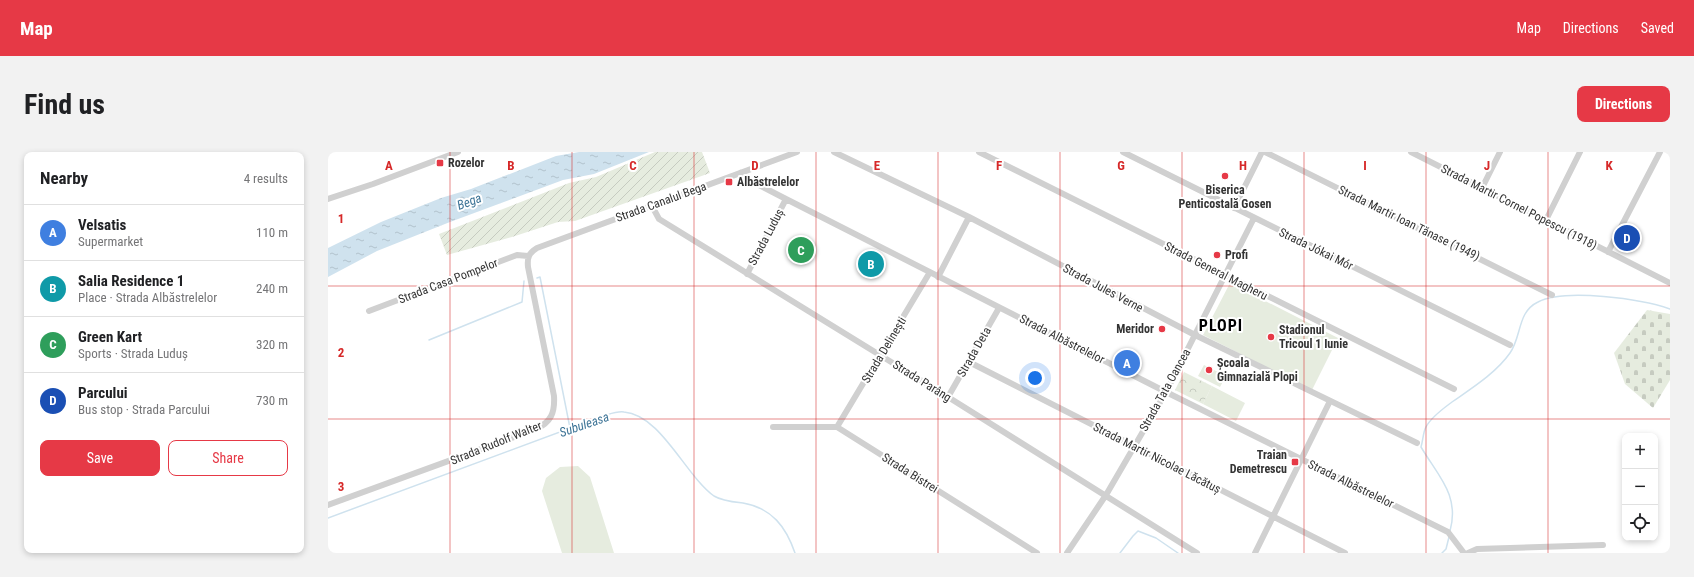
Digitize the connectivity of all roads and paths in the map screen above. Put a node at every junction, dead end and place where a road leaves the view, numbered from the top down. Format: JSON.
{"nodes":[{"id":1,"x":458,"y":152,"type":"edge"},
{"id":2,"x":797,"y":152,"type":"edge"},
{"id":3,"x":834,"y":152,"type":"edge"},
{"id":4,"x":979,"y":152,"type":"edge"},
{"id":5,"x":1123,"y":152,"type":"edge"},
{"id":6,"x":1262,"y":152,"type":"edge"},
{"id":7,"x":1266,"y":152,"type":"edge"},
{"id":8,"x":1412,"y":152,"type":"edge"},
{"id":9,"x":1500,"y":152,"type":"edge"},
{"id":10,"x":1580,"y":152,"type":"edge"},
{"id":11,"x":1660,"y":152,"type":"edge"},
{"id":12,"x":1419,"y":154,"type":"edge"},
{"id":13,"x":740,"y":173,"type":"junction"},
{"id":14,"x":1482,"y":188,"type":"junction"},
{"id":15,"x":328,"y":199,"type":"edge"},
{"id":16,"x":786,"y":200,"type":"junction"},
{"id":17,"x":652,"y":206,"type":"junction"},
{"id":18,"x":1234,"y":208,"type":"junction"},
{"id":19,"x":969,"y":217,"type":"junction"},
{"id":20,"x":1254,"y":218,"type":"junction"},
{"id":21,"x":1546,"y":220,"type":"junction"},
{"id":22,"x":1608,"y":252,"type":"junction"},
{"id":23,"x":528,"y":256,"type":"junction"},
{"id":24,"x":930,"y":272,"type":"junction"},
{"id":25,"x":747,"y":274,"type":"junction"},
{"id":26,"x":1225,"y":276,"type":"junction"},
{"id":27,"x":938,"y":277,"type":"junction"},
{"id":28,"x":1670,"y":283,"type":"edge"},
{"id":29,"x":1552,"y":295,"type":"dead end"},
{"id":30,"x":999,"y":308,"type":"junction"},
{"id":31,"x":369,"y":312,"type":"dead end"},
{"id":32,"x":1194,"y":335,"type":"junction"},
{"id":33,"x":1510,"y":344,"type":"dead end"},
{"id":34,"x":881,"y":356,"type":"junction"},
{"id":35,"x":969,"y":362,"type":"junction"},
{"id":36,"x":1454,"y":389,"type":"dead end"},
{"id":37,"x":1166,"y":392,"type":"junction"},
{"id":38,"x":948,"y":397,"type":"junction"},
{"id":39,"x":1330,"y":400,"type":"junction"},
{"id":40,"x":773,"y":427,"type":"dead end"},
{"id":41,"x":837,"y":427,"type":"junction"},
{"id":42,"x":1417,"y":443,"type":"dead end"},
{"id":43,"x":1134,"y":447,"type":"junction"},
{"id":44,"x":1302,"y":459,"type":"junction"},
{"id":45,"x":1106,"y":495,"type":"junction"},
{"id":46,"x":328,"y":505,"type":"edge"},
{"id":47,"x":1274,"y":517,"type":"junction"},
{"id":48,"x":1603,"y":544,"type":"dead end"},
{"id":49,"x":1037,"y":553,"type":"edge"},
{"id":50,"x":1067,"y":553,"type":"edge"},
{"id":51,"x":1197,"y":553,"type":"edge"},
{"id":52,"x":1254,"y":553,"type":"edge"},
{"id":53,"x":1345,"y":553,"type":"edge"},
{"id":54,"x":1464,"y":553,"type":"edge"},
{"id":55,"x":1468,"y":553,"type":"edge"}],
"edges":[{"from":1,"to":15,"type":"street"},
{"from":2,"to":13,"type":"street","name":"Strada Canalul Bega"},
{"from":3,"to":19,"type":"street","name":"Strada Jules Verne"},
{"from":4,"to":26,"type":"street","name":"Strada General Magheru"},
{"from":5,"to":18,"type":"street","name":"Strada Jókai Mór"},
{"from":6,"to":18,"type":"street"},
{"from":7,"to":29,"type":"street","name":"Strada Martir Ioan Tănase (1949)"},
{"from":8,"to":12,"type":"street","name":"Strada Martir Cornel Popescu (1918)"},
{"from":9,"to":14,"type":"street"},
{"from":10,"to":21,"type":"street"},
{"from":11,"to":22,"type":"street"},
{"from":12,"to":14,"type":"street","name":"Strada Martir Cornel Popescu (1918)"},
{"from":13,"to":16,"type":"street","name":"Strada Albăstrelelor"},
{"from":13,"to":17,"type":"street","name":"Strada Canalul Bega"},
{"from":14,"to":21,"type":"street","name":"Strada Martir Cornel Popescu (1918)"},
{"from":16,"to":24,"type":"street","name":"Strada Albăstrelelor"},
{"from":16,"to":25,"type":"street","name":"Strada Luduș"},
{"from":17,"to":23,"type":"street","name":"Strada Canalul Bega"},
{"from":17,"to":25,"type":"street","name":"Strada Parâng"},
{"from":18,"to":20,"type":"street","name":"Strada Jókai Mór"},
{"from":19,"to":27,"type":"street"},
{"from":19,"to":32,"type":"street","name":"Strada Jules Verne"},
{"from":20,"to":26,"type":"street","name":"Strada Tata Oancea"},
{"from":20,"to":33,"type":"street","name":"Strada Jókai Mór"},
{"from":21,"to":22,"type":"street","name":"Strada Martir Cornel Popescu (1918)"},
{"from":22,"to":28,"type":"street","name":"Strada Martir Cornel Popescu (1918)"},
{"from":23,"to":31,"type":"street","name":"Strada Casa Pompelor"},
{"from":23,"to":46,"type":"street","name":"Strada Rudolf Walter"},
{"from":24,"to":27,"type":"street","name":"Strada Albăstrelelor"},
{"from":24,"to":34,"type":"street","name":"Strada Delinești"},
{"from":25,"to":34,"type":"street","name":"Strada Parâng"},
{"from":26,"to":32,"type":"street","name":"Strada Tata Oancea"},
{"from":26,"to":36,"type":"street","name":"Strada General Magheru"},
{"from":27,"to":30,"type":"street","name":"Strada Albăstrelelor"},
{"from":30,"to":35,"type":"street","name":"Strada Deta"},
{"from":30,"to":37,"type":"street","name":"Strada Albăstrelelor"},
{"from":32,"to":37,"type":"street","name":"Strada Tata Oancea"},
{"from":32,"to":39,"type":"street","name":"Strada Jules Verne"},
{"from":34,"to":38,"type":"street","name":"Strada Parâng"},
{"from":34,"to":41,"type":"street","name":"Strada Delinești"},
{"from":35,"to":38,"type":"street","name":"Strada Deta"},
{"from":35,"to":43,"type":"street","name":"Strada Martir Nicolae Lăcătuș"},
{"from":37,"to":43,"type":"street","name":"Strada Tata Oancea"},
{"from":37,"to":44,"type":"street","name":"Strada Albăstrelelor"},
{"from":38,"to":45,"type":"street","name":"Strada Parâng"},
{"from":39,"to":42,"type":"street","name":"Strada Jules Verne"},
{"from":39,"to":44,"type":"street"},
{"from":40,"to":41,"type":"street"},
{"from":41,"to":49,"type":"street","name":"Strada Bistrei"},
{"from":43,"to":45,"type":"street","name":"Strada Tata Oancea"},
{"from":43,"to":47,"type":"street","name":"Strada Martir Nicolae Lăcătuș"},
{"from":44,"to":47,"type":"street"},
{"from":44,"to":54,"type":"street","name":"Strada Albăstrelelor"},
{"from":45,"to":50,"type":"street"},
{"from":45,"to":51,"type":"street","name":"Strada Parâng"},
{"from":47,"to":52,"type":"street"},
{"from":47,"to":53,"type":"street","name":"Strada Martir Nicolae Lăcătuș"},
{"from":48,"to":55,"type":"street"}]}
